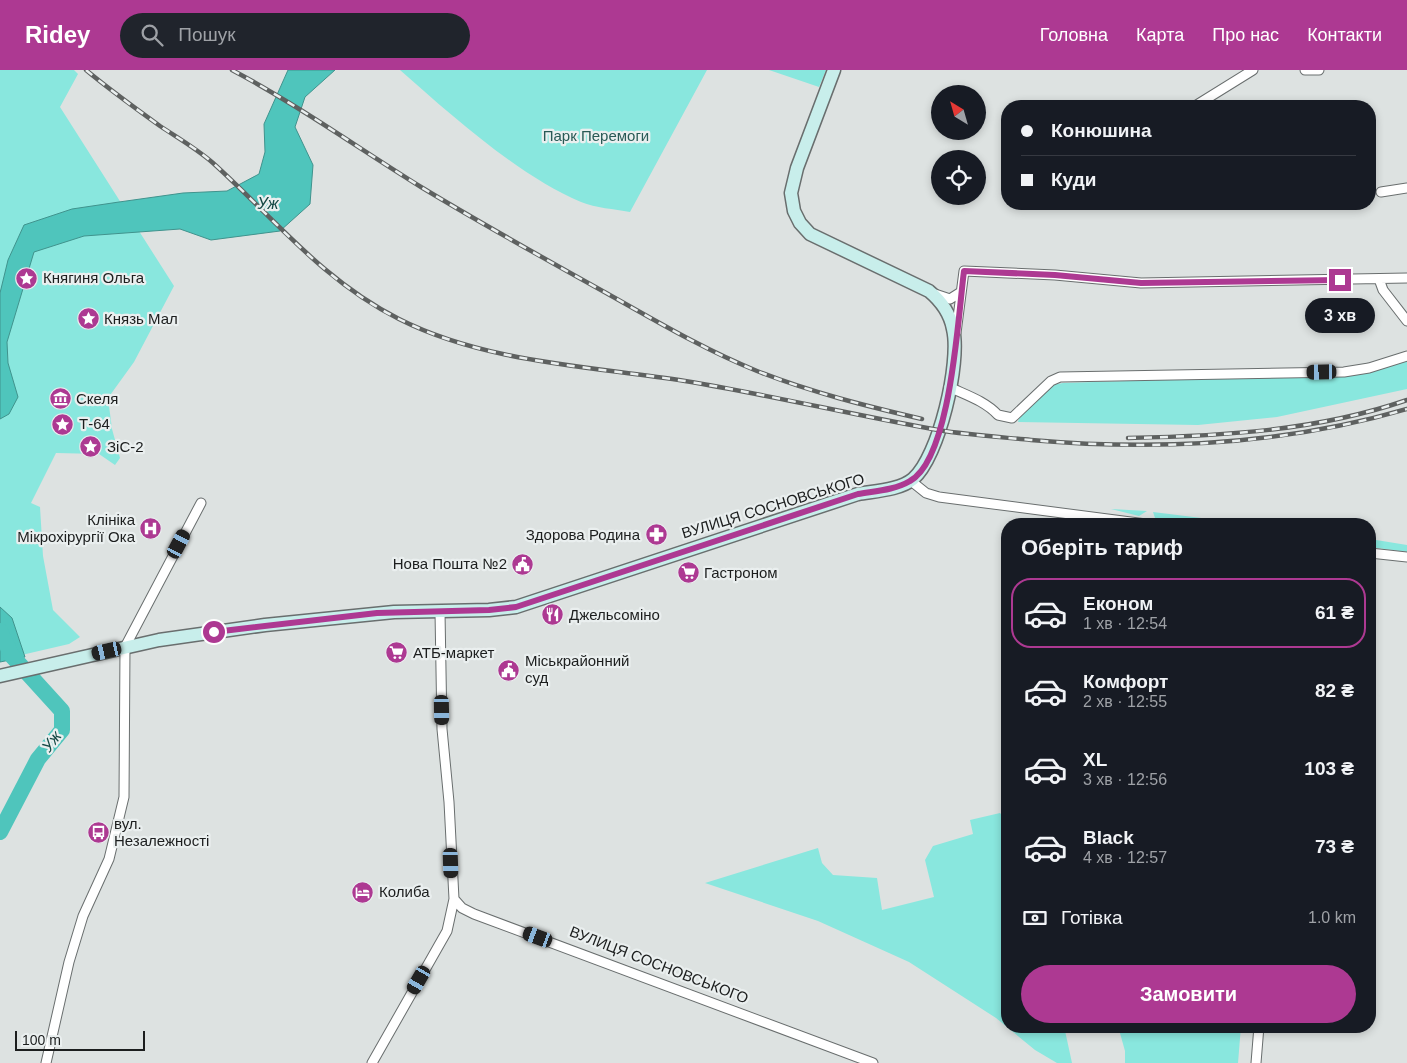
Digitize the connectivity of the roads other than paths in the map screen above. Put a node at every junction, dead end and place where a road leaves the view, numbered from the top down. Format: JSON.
{"nodes":[{"id":1,"x":834,"y":70,"type":"edge"},
{"id":2,"x":1253,"y":70,"type":"edge"},
{"id":3,"x":1305,"y":70,"type":"edge"},
{"id":4,"x":1319,"y":70,"type":"edge"},
{"id":5,"x":1205,"y":100,"type":"edge"},
{"id":6,"x":1407,"y":188,"type":"edge"},
{"id":7,"x":1381,"y":192,"type":"dead end"},
{"id":8,"x":1407,"y":278,"type":"edge"},
{"id":9,"x":1378,"y":279,"type":"junction"},
{"id":10,"x":926,"y":289,"type":"junction"},
{"id":11,"x":961,"y":292,"type":"junction"},
{"id":12,"x":1407,"y":321,"type":"edge"},
{"id":13,"x":955,"y":341,"type":"junction"},
{"id":14,"x":1407,"y":356,"type":"edge"},
{"id":15,"x":949,"y":387,"type":"junction"},
{"id":16,"x":911,"y":481,"type":"junction"},
{"id":17,"x":201,"y":504,"type":"dead end"},
{"id":18,"x":1100,"y":518,"type":"edge"},
{"id":19,"x":1376,"y":554,"type":"edge"},
{"id":20,"x":1407,"y":558,"type":"edge"},
{"id":21,"x":440,"y":612,"type":"junction"},
{"id":22,"x":125,"y":647,"type":"junction"},
{"id":23,"x":0,"y":676,"type":"edge"},
{"id":24,"x":454,"y":900,"type":"junction"},
{"id":25,"x":1258,"y":1033,"type":"edge"},
{"id":26,"x":46,"y":1063,"type":"edge"},
{"id":27,"x":372,"y":1063,"type":"edge"},
{"id":28,"x":873,"y":1063,"type":"edge"},
{"id":29,"x":1256,"y":1063,"type":"edge"}],
"edges":[{"from":1,"to":10,"type":"street"},
{"from":2,"to":5,"type":"street"},
{"from":3,"to":4,"type":"street"},
{"from":6,"to":7,"type":"street"},
{"from":8,"to":9,"type":"street"},
{"from":9,"to":11,"type":"street"},
{"from":9,"to":12,"type":"street"},
{"from":10,"to":11,"type":"street"},
{"from":10,"to":13,"type":"street"},
{"from":11,"to":13,"type":"street"},
{"from":13,"to":15,"type":"street"},
{"from":14,"to":15,"type":"street"},
{"from":15,"to":16,"type":"street"},
{"from":16,"to":18,"type":"street"},
{"from":16,"to":21,"type":"street","name":"ВУЛИЦЯ СОСНОВСЬКОГО"},
{"from":17,"to":22,"type":"street"},
{"from":19,"to":20,"type":"street"},
{"from":21,"to":22,"type":"street","name":"ВУЛИЦЯ СОСНОВСЬКОГО"},
{"from":21,"to":24,"type":"street"},
{"from":22,"to":23,"type":"street","name":"ВУЛИЦЯ СОСНОВСЬКОГО"},
{"from":22,"to":26,"type":"street"},
{"from":24,"to":27,"type":"street"},
{"from":24,"to":28,"type":"street","name":"ВУЛИЦЯ СОСНОВСЬКОГО"},
{"from":25,"to":29,"type":"street"}]}
